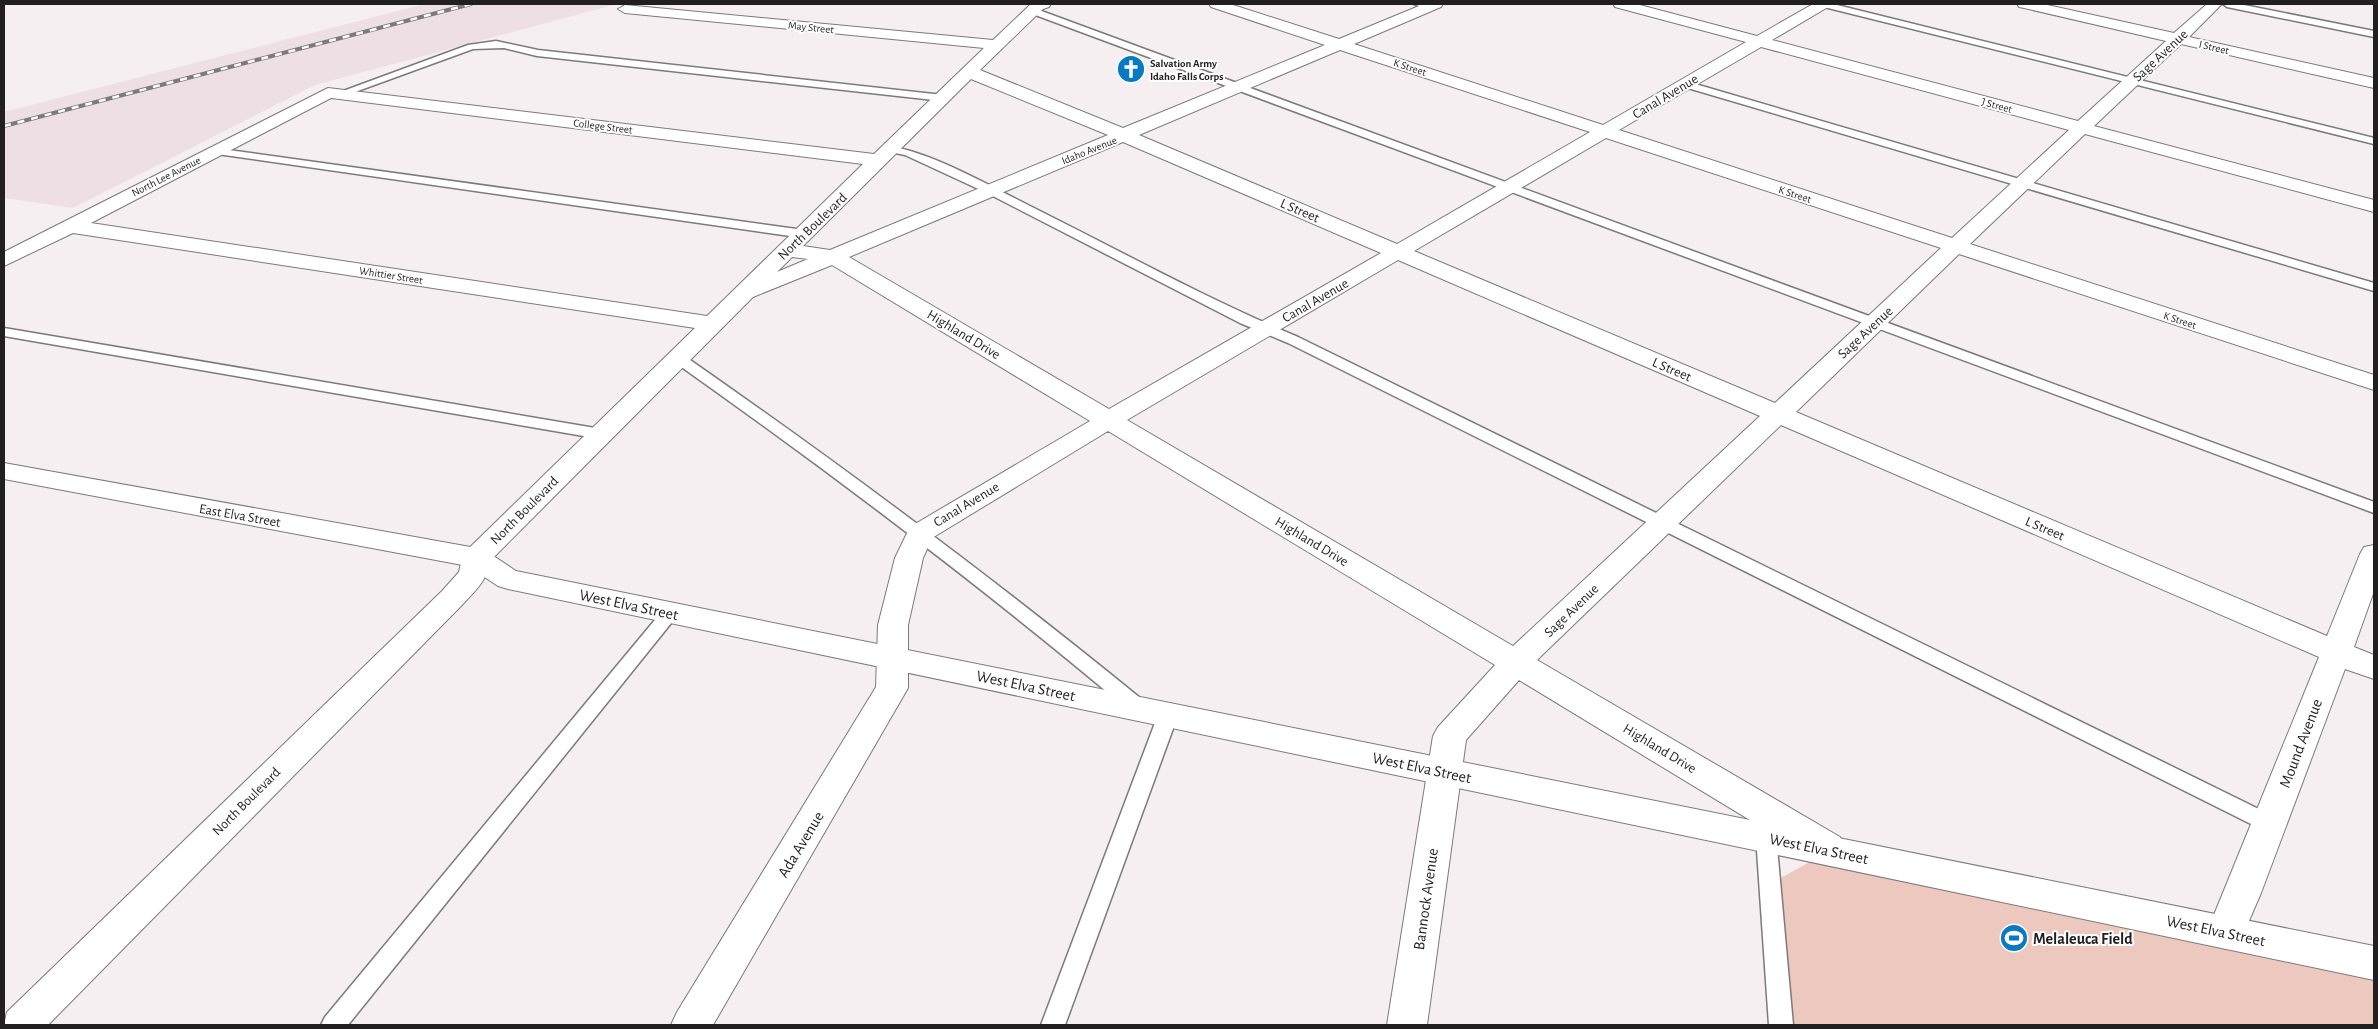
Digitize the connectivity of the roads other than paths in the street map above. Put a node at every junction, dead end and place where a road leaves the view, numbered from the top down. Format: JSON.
{"nodes":[{"id":1,"x":1216,"y":4,"type":"edge"},
{"id":2,"x":1620,"y":4,"type":"edge"},
{"id":3,"x":1823,"y":4,"type":"edge"},
{"id":4,"x":2024,"y":4,"type":"edge"},
{"id":5,"x":2215,"y":4,"type":"edge"},
{"id":6,"x":2227,"y":4,"type":"edge"},
{"id":7,"x":1428,"y":5,"type":"edge"},
{"id":8,"x":1038,"y":6,"type":"edge"},
{"id":9,"x":626,"y":8,"type":"dead end"},
{"id":10,"x":2374,"y":34,"type":"edge"},
{"id":11,"x":2177,"y":39,"type":"junction"},
{"id":12,"x":1758,"y":41,"type":"junction"},
{"id":13,"x":1340,"y":44,"type":"junction"},
{"id":14,"x":997,"y":45,"type":"junction"},
{"id":15,"x":970,"y":72,"type":"junction"},
{"id":16,"x":2133,"y":80,"type":"junction"},
{"id":17,"x":2374,"y":83,"type":"edge"},
{"id":18,"x":1685,"y":84,"type":"junction"},
{"id":19,"x":1238,"y":87,"type":"junction"},
{"id":20,"x":334,"y":93,"type":"junction"},
{"id":21,"x":943,"y":98,"type":"junction"},
{"id":22,"x":2083,"y":128,"type":"junction"},
{"id":23,"x":1605,"y":132,"type":"junction"},
{"id":24,"x":1124,"y":136,"type":"junction"},
{"id":25,"x":2374,"y":141,"type":"edge"},
{"id":26,"x":214,"y":151,"type":"junction"},
{"id":27,"x":884,"y":155,"type":"junction"},
{"id":28,"x":2022,"y":183,"type":"junction"},
{"id":29,"x":1510,"y":187,"type":"junction"},
{"id":30,"x":991,"y":191,"type":"junction"},
{"id":31,"x":2374,"y":206,"type":"edge"},
{"id":32,"x":69,"y":226,"type":"junction"},
{"id":33,"x":795,"y":242,"type":"junction"},
{"id":34,"x":1956,"y":247,"type":"junction"},
{"id":35,"x":1398,"y":252,"type":"junction"},
{"id":36,"x":834,"y":257,"type":"junction"},
{"id":37,"x":4,"y":260,"type":"edge"},
{"id":38,"x":2374,"y":287,"type":"edge"},
{"id":39,"x":741,"y":295,"type":"junction"},
{"id":40,"x":1874,"y":323,"type":"junction"},
{"id":41,"x":712,"y":324,"type":"junction"},
{"id":42,"x":1266,"y":328,"type":"junction"},
{"id":43,"x":4,"y":332,"type":"edge"},
{"id":44,"x":678,"y":358,"type":"junction"},
{"id":45,"x":2374,"y":383,"type":"edge"},
{"id":46,"x":1778,"y":414,"type":"junction"},
{"id":47,"x":1109,"y":420,"type":"junction"},
{"id":48,"x":600,"y":434,"type":"junction"},
{"id":49,"x":4,"y":471,"type":"edge"},
{"id":50,"x":2374,"y":508,"type":"edge"},
{"id":51,"x":1662,"y":523,"type":"junction"},
{"id":52,"x":920,"y":533,"type":"junction"},
{"id":53,"x":2374,"y":554,"type":"edge"},
{"id":54,"x":476,"y":558,"type":"junction"},
{"id":55,"x":670,"y":612,"type":"junction"},
{"id":56,"x":2335,"y":651,"type":"junction"},
{"id":57,"x":893,"y":658,"type":"junction"},
{"id":58,"x":1516,"y":662,"type":"junction"},
{"id":59,"x":2374,"y":668,"type":"edge"},
{"id":60,"x":1154,"y":712,"type":"junction"},
{"id":61,"x":1444,"y":772,"type":"junction"},
{"id":62,"x":2270,"y":824,"type":"junction"},
{"id":63,"x":1766,"y":836,"type":"junction"},
{"id":64,"x":1830,"y":851,"type":"junction"},
{"id":65,"x":2226,"y":932,"type":"junction"},
{"id":66,"x":2374,"y":963,"type":"edge"},
{"id":67,"x":21,"y":1025,"type":"edge"},
{"id":68,"x":333,"y":1025,"type":"edge"},
{"id":69,"x":691,"y":1025,"type":"edge"},
{"id":70,"x":1053,"y":1025,"type":"edge"},
{"id":71,"x":1407,"y":1025,"type":"edge"},
{"id":72,"x":1781,"y":1025,"type":"edge"}],
"edges":[{"from":1,"to":13,"type":"street","name":"K Street"},
{"from":2,"to":12,"type":"street","name":"J Street"},
{"from":3,"to":12,"type":"street","name":"Canal Avenue"},
{"from":3,"to":16,"type":"lane"},
{"from":4,"to":11,"type":"street","name":"I Street"},
{"from":5,"to":11,"type":"street","name":"Sage Avenue"},
{"from":6,"to":10,"type":"lane"},
{"from":7,"to":13,"type":"street","name":"Idaho Avenue"},
{"from":8,"to":14,"type":"street","name":"North Boulevard"},
{"from":8,"to":19,"type":"lane"},
{"from":9,"to":14,"type":"street","name":"May Street"},
{"from":11,"to":16,"type":"street","name":"Sage Avenue"},
{"from":11,"to":17,"type":"street","name":"I Street"},
{"from":12,"to":18,"type":"street","name":"Canal Avenue"},
{"from":12,"to":22,"type":"street","name":"J Street"},
{"from":13,"to":19,"type":"street","name":"Idaho Avenue"},
{"from":13,"to":23,"type":"street","name":"K Street"},
{"from":14,"to":15,"type":"street","name":"North Boulevard"},
{"from":15,"to":21,"type":"street","name":"North Boulevard"},
{"from":15,"to":24,"type":"street","name":"L Street"},
{"from":16,"to":22,"type":"street","name":"Sage Avenue"},
{"from":16,"to":25,"type":"lane"},
{"from":18,"to":23,"type":"street","name":"Canal Avenue"},
{"from":18,"to":28,"type":"lane"},
{"from":19,"to":24,"type":"street","name":"Idaho Avenue"},
{"from":19,"to":29,"type":"lane"},
{"from":20,"to":21,"type":"lane"},
{"from":20,"to":26,"type":"street","name":"North Lee Avenue"},
{"from":20,"to":27,"type":"street","name":"College Street"},
{"from":21,"to":27,"type":"street","name":"North Boulevard"},
{"from":22,"to":28,"type":"street","name":"Sage Avenue"},
{"from":22,"to":31,"type":"street","name":"J Street"},
{"from":23,"to":29,"type":"street","name":"Canal Avenue"},
{"from":23,"to":34,"type":"street","name":"K Street"},
{"from":24,"to":30,"type":"street","name":"Idaho Avenue"},
{"from":24,"to":35,"type":"street","name":"L Street"},
{"from":26,"to":32,"type":"street","name":"North Lee Avenue"},
{"from":26,"to":33,"type":"lane"},
{"from":27,"to":30,"type":"lane"},
{"from":27,"to":33,"type":"street","name":"North Boulevard"},
{"from":28,"to":34,"type":"street","name":"Sage Avenue"},
{"from":28,"to":38,"type":"lane"},
{"from":29,"to":35,"type":"street","name":"Canal Avenue"},
{"from":29,"to":40,"type":"lane"},
{"from":30,"to":36,"type":"street","name":"Idaho Avenue"},
{"from":30,"to":42,"type":"lane"},
{"from":32,"to":37,"type":"street","name":"North Lee Avenue"},
{"from":32,"to":41,"type":"street","name":"Whittier Street"},
{"from":33,"to":36,"type":"street","name":"Highland Drive"},
{"from":33,"to":39,"type":"street","name":"North Boulevard"},
{"from":34,"to":40,"type":"street","name":"Sage Avenue"},
{"from":34,"to":45,"type":"street","name":"K Street"},
{"from":35,"to":42,"type":"street","name":"Canal Avenue"},
{"from":35,"to":46,"type":"street","name":"L Street"},
{"from":36,"to":39,"type":"street","name":"Idaho Avenue"},
{"from":36,"to":47,"type":"street","name":"Highland Drive"},
{"from":39,"to":41,"type":"street","name":"North Boulevard"},
{"from":40,"to":46,"type":"street","name":"Sage Avenue"},
{"from":40,"to":50,"type":"lane"},
{"from":41,"to":44,"type":"street","name":"North Boulevard"},
{"from":42,"to":47,"type":"street","name":"Canal Avenue"},
{"from":42,"to":51,"type":"lane"},
{"from":43,"to":48,"type":"lane"},
{"from":44,"to":48,"type":"street","name":"North Boulevard"},
{"from":44,"to":52,"type":"lane"},
{"from":46,"to":51,"type":"street","name":"Sage Avenue"},
{"from":46,"to":56,"type":"street","name":"L Street"},
{"from":47,"to":52,"type":"street","name":"Canal Avenue"},
{"from":47,"to":58,"type":"street","name":"Highland Drive"},
{"from":48,"to":54,"type":"street","name":"North Boulevard"},
{"from":49,"to":54,"type":"street","name":"East Elva Street"},
{"from":51,"to":58,"type":"street","name":"Sage Avenue"},
{"from":51,"to":62,"type":"lane"},
{"from":52,"to":57,"type":"street","name":"Canal Avenue"},
{"from":52,"to":60,"type":"lane"},
{"from":53,"to":56,"type":"street","name":"Mound Avenue"},
{"from":54,"to":55,"type":"street","name":"West Elva Street"},
{"from":54,"to":67,"type":"street","name":"North Boulevard"},
{"from":55,"to":57,"type":"street","name":"West Elva Street"},
{"from":55,"to":68,"type":"lane"},
{"from":56,"to":59,"type":"street","name":"L Street"},
{"from":56,"to":62,"type":"street","name":"Mound Avenue"},
{"from":57,"to":60,"type":"street","name":"West Elva Street"},
{"from":57,"to":69,"type":"street","name":"Ada Avenue"},
{"from":58,"to":61,"type":"street","name":"Sage Avenue"},
{"from":58,"to":64,"type":"street","name":"Highland Drive"},
{"from":60,"to":61,"type":"street","name":"West Elva Street"},
{"from":60,"to":70,"type":"lane"},
{"from":61,"to":63,"type":"street","name":"West Elva Street"},
{"from":61,"to":71,"type":"street","name":"Bannock Avenue"},
{"from":62,"to":65,"type":"street","name":"Mound Avenue"},
{"from":63,"to":64,"type":"street","name":"West Elva Street"},
{"from":63,"to":72,"type":"lane"},
{"from":64,"to":65,"type":"street","name":"West Elva Street"},
{"from":65,"to":66,"type":"street","name":"West Elva Street"}]}
